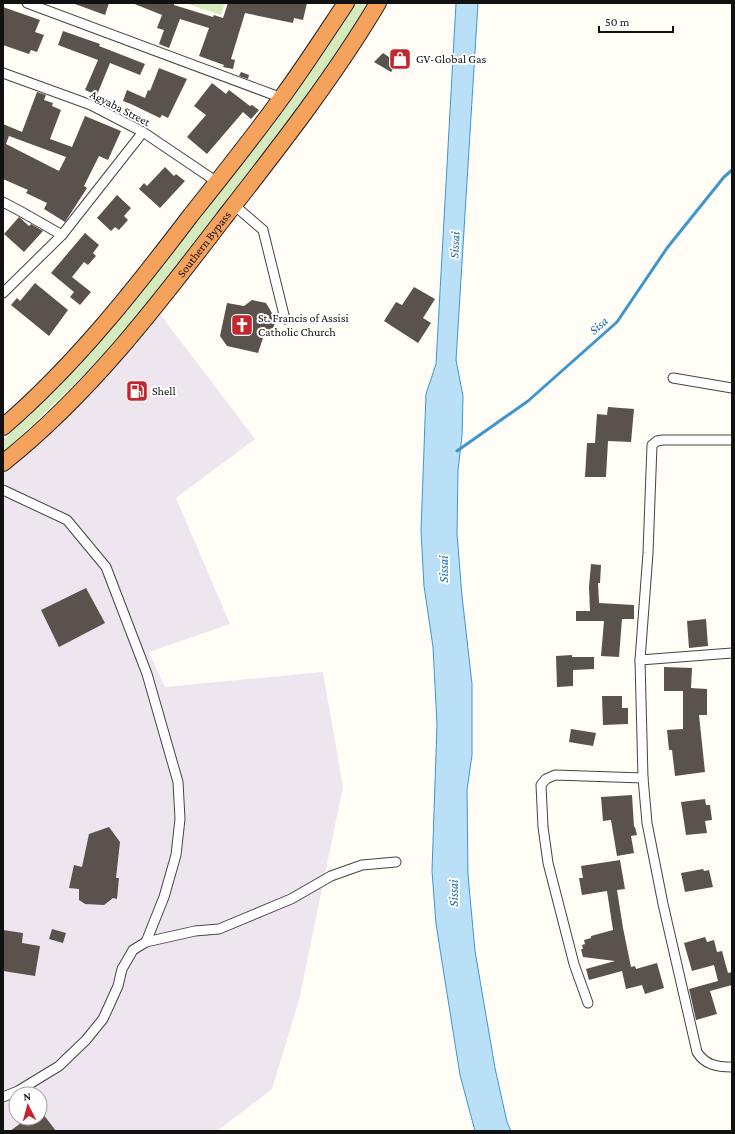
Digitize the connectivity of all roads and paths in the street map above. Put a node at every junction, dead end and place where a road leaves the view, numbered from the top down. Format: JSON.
{"nodes":[{"id":1,"x":28,"y":3,"type":"edge"},
{"id":2,"x":346,"y":3,"type":"edge"},
{"id":3,"x":378,"y":3,"type":"edge"},
{"id":4,"x":3,"y":73,"type":"edge"},
{"id":5,"x":282,"y":98,"type":"junction"},
{"id":6,"x":143,"y":132,"type":"junction"},
{"id":7,"x":217,"y":182,"type":"junction"},
{"id":8,"x":3,"y":202,"type":"edge"},
{"id":9,"x":234,"y":205,"type":"junction"},
{"id":10,"x":62,"y":235,"type":"junction"},
{"id":11,"x":3,"y":294,"type":"edge"},
{"id":12,"x":285,"y":319,"type":"dead end"},
{"id":13,"x":673,"y":378,"type":"dead end"},
{"id":14,"x":732,"y":388,"type":"edge"},
{"id":15,"x":3,"y":427,"type":"edge"},
{"id":16,"x":732,"y":440,"type":"edge"},
{"id":17,"x":3,"y":463,"type":"edge"},
{"id":18,"x":3,"y":490,"type":"edge"},
{"id":19,"x":732,"y":653,"type":"edge"},
{"id":20,"x":640,"y":660,"type":"junction"},
{"id":21,"x":643,"y":778,"type":"junction"},
{"id":22,"x":396,"y":862,"type":"dead end"},
{"id":23,"x":146,"y":942,"type":"junction"},
{"id":24,"x":588,"y":1003,"type":"dead end"},
{"id":25,"x":732,"y":1067,"type":"edge"},
{"id":26,"x":3,"y":1097,"type":"edge"}],
"edges":[{"from":1,"to":5,"type":"street"},
{"from":2,"to":5,"type":"highway"},
{"from":3,"to":9,"type":"highway","name":"Southern Bypass"},
{"from":4,"to":6,"type":"street","name":"Agyaba Street"},
{"from":5,"to":7,"type":"highway"},
{"from":6,"to":7,"type":"street","name":"Agyaba Street"},
{"from":6,"to":10,"type":"street"},
{"from":7,"to":15,"type":"highway"},
{"from":8,"to":10,"type":"street"},
{"from":9,"to":12,"type":"street"},
{"from":9,"to":17,"type":"highway","name":"Southern Bypass"},
{"from":10,"to":11,"type":"street"},
{"from":13,"to":14,"type":"street"},
{"from":16,"to":20,"type":"street"},
{"from":18,"to":23,"type":"street"},
{"from":19,"to":20,"type":"street"},
{"from":20,"to":21,"type":"street"},
{"from":21,"to":24,"type":"street"},
{"from":21,"to":25,"type":"street"},
{"from":22,"to":23,"type":"street"},
{"from":23,"to":26,"type":"street"}]}
